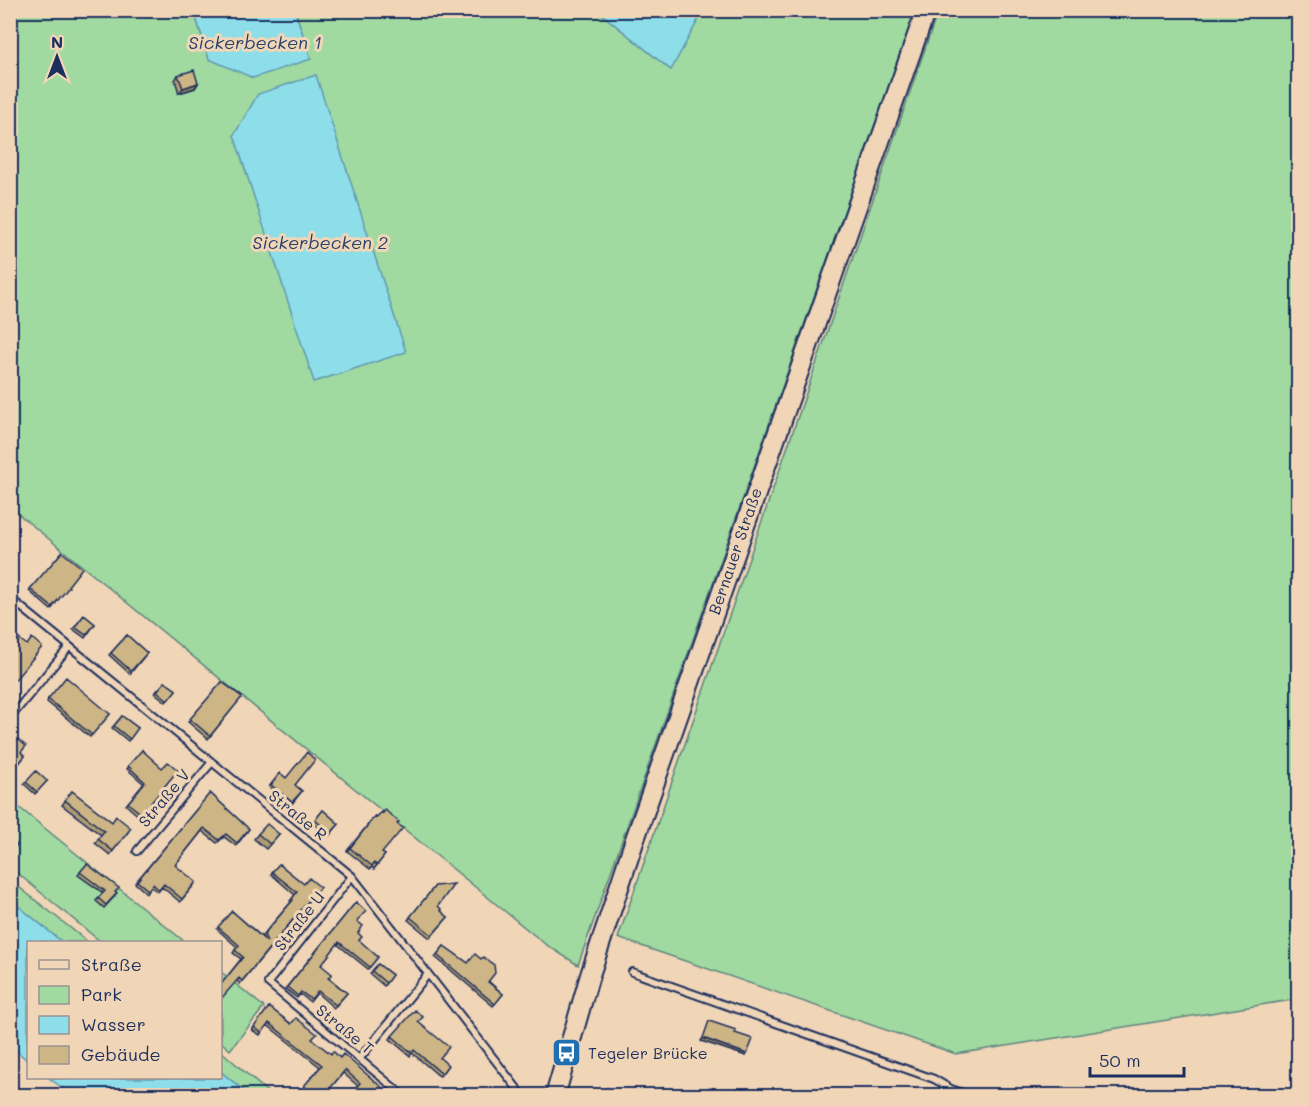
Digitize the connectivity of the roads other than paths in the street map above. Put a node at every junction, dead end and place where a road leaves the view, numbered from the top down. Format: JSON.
{"nodes":[{"id":1,"x":926,"y":10,"type":"edge"},
{"id":2,"x":10,"y":598,"type":"edge"},
{"id":3,"x":69,"y":646,"type":"junction"},
{"id":4,"x":10,"y":718,"type":"edge"},
{"id":5,"x":212,"y":762,"type":"junction"},
{"id":6,"x":137,"y":851,"type":"dead end"},
{"id":7,"x":352,"y":876,"type":"junction"},
{"id":8,"x":632,"y":972,"type":"dead end"},
{"id":9,"x":428,"y":974,"type":"junction"},
{"id":10,"x":268,"y":983,"type":"joint"},
{"id":11,"x":360,"y":1058,"type":"junction"},
{"id":12,"x":949,"y":1092,"type":"edge"},
{"id":13,"x":404,"y":1095,"type":"edge"},
{"id":14,"x":523,"y":1095,"type":"edge"},
{"id":15,"x":555,"y":1095,"type":"edge"},
{"id":16,"x":972,"y":1095,"type":"edge"}],
"edges":[{"from":1,"to":15,"type":"main road","name":"Bernauer Straße"},
{"from":2,"to":3,"type":"lane","name":"Straße R"},
{"from":3,"to":4,"type":"lane"},
{"from":3,"to":5,"type":"lane","name":"Straße R"},
{"from":5,"to":6,"type":"lane","name":"Straße V"},
{"from":5,"to":7,"type":"lane","name":"Straße R"},
{"from":7,"to":9,"type":"lane","name":"Straße R"},
{"from":7,"to":10,"type":"lane","name":"Straße U"},
{"from":8,"to":12,"type":"lane"},
{"from":9,"to":11,"type":"lane"},
{"from":9,"to":14,"type":"lane","name":"Straße R"},
{"from":10,"to":11,"type":"lane","name":"Straße T"},
{"from":11,"to":13,"type":"lane","name":"Straße T"},
{"from":12,"to":16,"type":"lane"}]}
